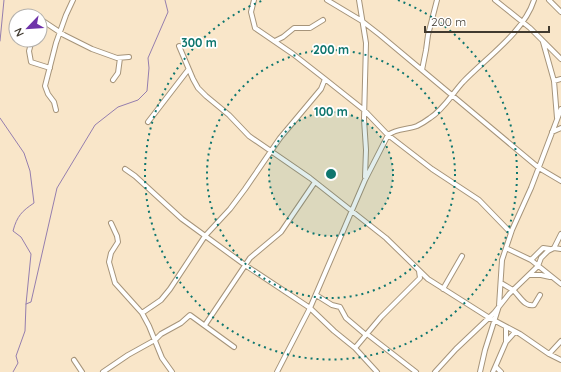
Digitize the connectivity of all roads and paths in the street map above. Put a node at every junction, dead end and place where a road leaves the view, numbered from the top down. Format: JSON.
{"nodes":[{"id":1,"x":74,"y":0,"type":"edge"},
{"id":2,"x":254,"y":0,"type":"edge"},
{"id":3,"x":327,"y":0,"type":"edge"},
{"id":4,"x":359,"y":0,"type":"edge"},
{"id":5,"x":437,"y":0,"type":"edge"},
{"id":6,"x":495,"y":0,"type":"edge"},
{"id":7,"x":534,"y":0,"type":"edge"},
{"id":8,"x":549,"y":0,"type":"edge"},
{"id":9,"x":561,"y":12,"type":"edge"},
{"id":10,"x":323,"y":20,"type":"dead end"},
{"id":11,"x":362,"y":21,"type":"junction"},
{"id":12,"x":522,"y":22,"type":"junction"},
{"id":13,"x":48,"y":24,"type":"edge"},
{"id":14,"x":60,"y":32,"type":"junction"},
{"id":15,"x":275,"y":41,"type":"junction"},
{"id":16,"x":543,"y":41,"type":"junction"},
{"id":17,"x":179,"y":46,"type":"dead end"},
{"id":18,"x":30,"y":48,"type":"edge"},
{"id":19,"x":129,"y":57,"type":"dead end"},
{"id":20,"x":120,"y":58,"type":"junction"},
{"id":21,"x":561,"y":59,"type":"edge"},
{"id":22,"x":50,"y":68,"type":"junction"},
{"id":23,"x":188,"y":70,"type":"junction"},
{"id":24,"x":422,"y":70,"type":"junction"},
{"id":25,"x":325,"y":79,"type":"junction"},
{"id":26,"x":561,"y":79,"type":"edge"},
{"id":27,"x":113,"y":80,"type":"dead end"},
{"id":28,"x":554,"y":81,"type":"junction"},
{"id":29,"x":451,"y":95,"type":"junction"},
{"id":30,"x":561,"y":108,"type":"edge"},
{"id":31,"x":56,"y":110,"type":"dead end"},
{"id":32,"x":364,"y":110,"type":"junction"},
{"id":33,"x":557,"y":120,"type":"junction"},
{"id":34,"x":148,"y":122,"type":"dead end"},
{"id":35,"x":561,"y":128,"type":"edge"},
{"id":36,"x":552,"y":132,"type":"junction"},
{"id":37,"x":388,"y":135,"type":"junction"},
{"id":38,"x":271,"y":152,"type":"junction"},
{"id":39,"x":539,"y":168,"type":"junction"},
{"id":40,"x":125,"y":169,"type":"dead end"},
{"id":41,"x":365,"y":180,"type":"junction"},
{"id":42,"x":561,"y":181,"type":"edge"},
{"id":43,"x":315,"y":182,"type":"junction"},
{"id":44,"x":353,"y":211,"type":"junction"},
{"id":45,"x":111,"y":223,"type":"dead end"},
{"id":46,"x":511,"y":233,"type":"junction"},
{"id":47,"x":561,"y":234,"type":"edge"},
{"id":48,"x":205,"y":236,"type":"junction"},
{"id":49,"x":506,"y":248,"type":"junction"},
{"id":50,"x":552,"y":249,"type":"junction"},
{"id":51,"x":561,"y":249,"type":"edge"},
{"id":52,"x":462,"y":256,"type":"dead end"},
{"id":53,"x":531,"y":260,"type":"junction"},
{"id":54,"x":245,"y":265,"type":"junction"},
{"id":55,"x":538,"y":266,"type":"junction"},
{"id":56,"x":419,"y":271,"type":"junction"},
{"id":57,"x":529,"y":275,"type":"junction"},
{"id":58,"x":552,"y":277,"type":"junction"},
{"id":59,"x":420,"y":278,"type":"junction"},
{"id":60,"x":428,"y":279,"type":"junction"},
{"id":61,"x":501,"y":283,"type":"junction"},
{"id":62,"x":561,"y":284,"type":"edge"},
{"id":63,"x":444,"y":289,"type":"junction"},
{"id":64,"x":513,"y":290,"type":"junction"},
{"id":65,"x":316,"y":295,"type":"junction"},
{"id":66,"x":540,"y":296,"type":"dead end"},
{"id":67,"x":499,"y":306,"type":"junction"},
{"id":68,"x":310,"y":308,"type":"junction"},
{"id":69,"x":142,"y":313,"type":"junction"},
{"id":70,"x":488,"y":317,"type":"junction"},
{"id":71,"x":495,"y":321,"type":"junction"},
{"id":72,"x":205,"y":325,"type":"junction"},
{"id":73,"x":506,"y":327,"type":"junction"},
{"id":74,"x":515,"y":332,"type":"junction"},
{"id":75,"x":367,"y":334,"type":"junction"},
{"id":76,"x":155,"y":340,"type":"junction"},
{"id":77,"x":561,"y":341,"type":"edge"},
{"id":78,"x":506,"y":342,"type":"junction"},
{"id":79,"x":234,"y":347,"type":"dead end"},
{"id":80,"x":355,"y":348,"type":"junction"},
{"id":81,"x":549,"y":354,"type":"junction"},
{"id":82,"x":74,"y":360,"type":"dead end"},
{"id":83,"x":561,"y":360,"type":"edge"},
{"id":84,"x":496,"y":367,"type":"junction"},
{"id":85,"x":415,"y":371,"type":"edge"},
{"id":86,"x":82,"y":372,"type":"edge"},
{"id":87,"x":103,"y":372,"type":"edge"},
{"id":88,"x":172,"y":372,"type":"edge"},
{"id":89,"x":277,"y":372,"type":"edge"},
{"id":90,"x":377,"y":372,"type":"edge"},
{"id":91,"x":409,"y":372,"type":"edge"},
{"id":92,"x":435,"y":372,"type":"edge"},
{"id":93,"x":480,"y":372,"type":"edge"},
{"id":94,"x":493,"y":372,"type":"edge"},
{"id":95,"x":501,"y":372,"type":"edge"}],
"edges":[{"from":1,"to":14,"type":"street"},
{"from":2,"to":15,"type":"street"},
{"from":3,"to":11,"type":"street"},
{"from":4,"to":11,"type":"street"},
{"from":5,"to":24,"type":"street"},
{"from":6,"to":12,"type":"street"},
{"from":7,"to":12,"type":"street"},
{"from":8,"to":9,"type":"street"},
{"from":10,"to":15,"type":"street"},
{"from":11,"to":24,"type":"street"},
{"from":11,"to":32,"type":"street"},
{"from":12,"to":16,"type":"street"},
{"from":12,"to":29,"type":"street"},
{"from":13,"to":14,"type":"street"},
{"from":14,"to":20,"type":"street"},
{"from":14,"to":22,"type":"street"},
{"from":15,"to":25,"type":"street"},
{"from":16,"to":21,"type":"street"},
{"from":16,"to":28,"type":"street"},
{"from":17,"to":23,"type":"street"},
{"from":18,"to":22,"type":"street"},
{"from":19,"to":20,"type":"street"},
{"from":20,"to":27,"type":"street"},
{"from":22,"to":31,"type":"street"},
{"from":23,"to":34,"type":"street"},
{"from":23,"to":38,"type":"street"},
{"from":24,"to":29,"type":"street"},
{"from":25,"to":32,"type":"street"},
{"from":25,"to":38,"type":"street"},
{"from":26,"to":28,"type":"street"},
{"from":28,"to":33,"type":"street"},
{"from":29,"to":37,"type":"street"},
{"from":29,"to":39,"type":"street"},
{"from":30,"to":33,"type":"street"},
{"from":32,"to":37,"type":"street"},
{"from":32,"to":41,"type":"street"},
{"from":33,"to":36,"type":"street"},
{"from":35,"to":36,"type":"street"},
{"from":36,"to":39,"type":"street"},
{"from":37,"to":41,"type":"street"},
{"from":37,"to":46,"type":"street"},
{"from":38,"to":43,"type":"street"},
{"from":38,"to":48,"type":"street"},
{"from":39,"to":42,"type":"street"},
{"from":39,"to":46,"type":"street"},
{"from":40,"to":48,"type":"street"},
{"from":41,"to":44,"type":"street"},
{"from":43,"to":44,"type":"street"},
{"from":43,"to":54,"type":"street"},
{"from":44,"to":56,"type":"street"},
{"from":44,"to":65,"type":"street"},
{"from":45,"to":69,"type":"street"},
{"from":46,"to":49,"type":"street"},
{"from":47,"to":50,"type":"street"},
{"from":48,"to":54,"type":"street"},
{"from":48,"to":69,"type":"street"},
{"from":49,"to":53,"type":"street"},
{"from":49,"to":61,"type":"street"},
{"from":50,"to":51,"type":"street"},
{"from":50,"to":53,"type":"street"},
{"from":50,"to":55,"type":"street"},
{"from":52,"to":63,"type":"street"},
{"from":53,"to":55,"type":"street"},
{"from":54,"to":68,"type":"street"},
{"from":54,"to":72,"type":"street"},
{"from":55,"to":57,"type":"street"},
{"from":55,"to":58,"type":"street"},
{"from":56,"to":59,"type":"street"},
{"from":56,"to":60,"type":"street"},
{"from":57,"to":58,"type":"street"},
{"from":57,"to":64,"type":"street"},
{"from":58,"to":62,"type":"street"},
{"from":59,"to":60,"type":"street"},
{"from":59,"to":75,"type":"street"},
{"from":60,"to":63,"type":"street"},
{"from":61,"to":64,"type":"street"},
{"from":61,"to":67,"type":"street"},
{"from":63,"to":70,"type":"street"},
{"from":64,"to":66,"type":"street"},
{"from":64,"to":67,"type":"street"},
{"from":65,"to":68,"type":"street"},
{"from":65,"to":75,"type":"street"},
{"from":67,"to":70,"type":"street"},
{"from":67,"to":71,"type":"street"},
{"from":68,"to":80,"type":"street"},
{"from":68,"to":89,"type":"street"},
{"from":69,"to":76,"type":"street"},
{"from":70,"to":71,"type":"street"},
{"from":70,"to":92,"type":"street"},
{"from":71,"to":73,"type":"street"},
{"from":71,"to":93,"type":"street"},
{"from":72,"to":76,"type":"street"},
{"from":72,"to":79,"type":"street"},
{"from":73,"to":74,"type":"street"},
{"from":73,"to":78,"type":"street"},
{"from":74,"to":78,"type":"street"},
{"from":74,"to":81,"type":"street"},
{"from":75,"to":80,"type":"street"},
{"from":75,"to":85,"type":"street"},
{"from":76,"to":87,"type":"street"},
{"from":76,"to":88,"type":"street"},
{"from":77,"to":81,"type":"street"},
{"from":78,"to":84,"type":"street"},
{"from":80,"to":90,"type":"street"},
{"from":81,"to":83,"type":"street"},
{"from":82,"to":86,"type":"street"},
{"from":84,"to":94,"type":"street"},
{"from":84,"to":95,"type":"street"},
{"from":85,"to":91,"type":"street"}]}
